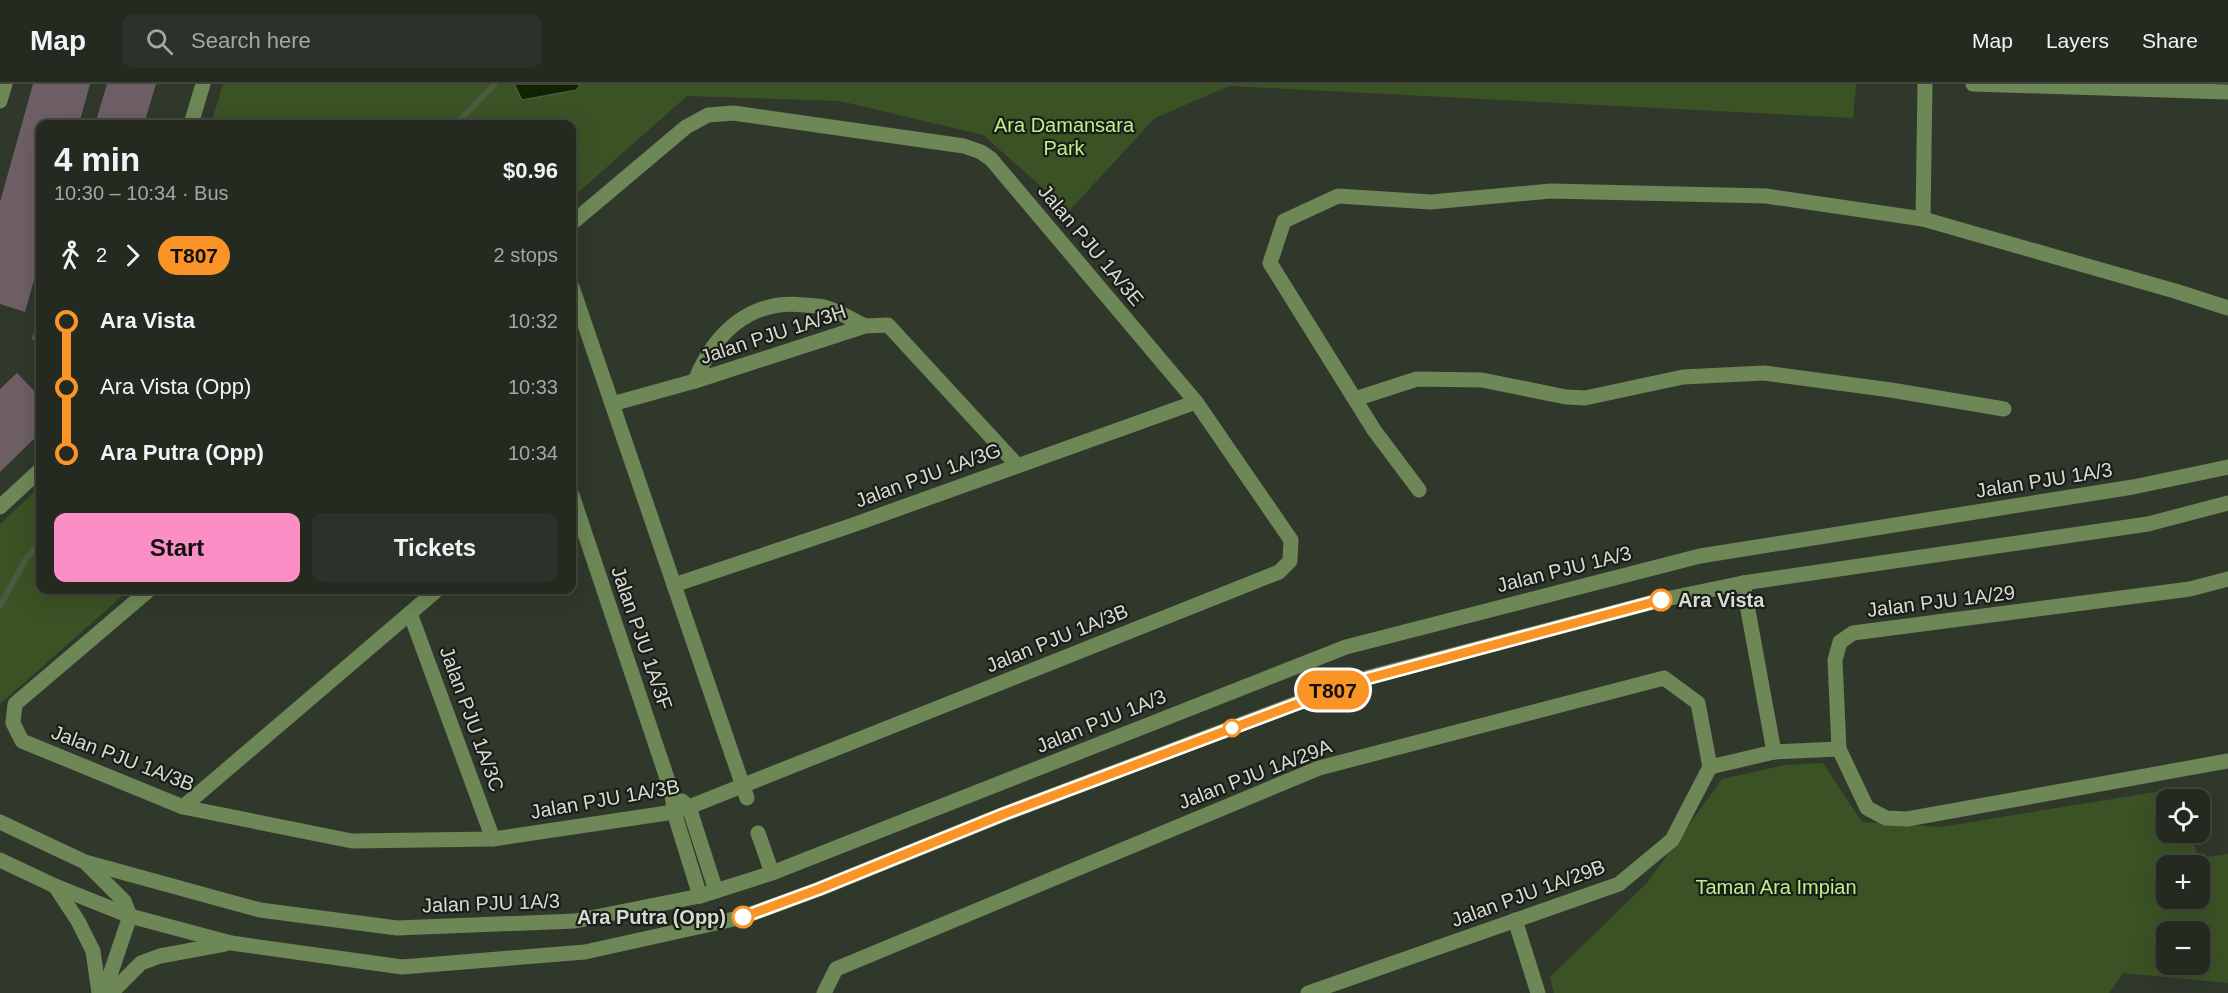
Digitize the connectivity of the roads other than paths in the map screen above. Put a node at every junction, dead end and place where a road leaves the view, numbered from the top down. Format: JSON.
{"nodes":[{"id":1,"x":5,"y":84,"type":"edge"},
{"id":2,"x":202,"y":84,"type":"edge"},
{"id":3,"x":1925,"y":84,"type":"edge"},
{"id":4,"x":1973,"y":84,"type":"edge"},
{"id":5,"x":2223,"y":90,"type":"edge"},
{"id":6,"x":0,"y":101,"type":"edge"},
{"id":7,"x":192,"y":120,"type":"edge"},
{"id":8,"x":1923,"y":219,"type":"junction"},
{"id":9,"x":576,"y":220,"type":"edge"},
{"id":10,"x":576,"y":299,"type":"edge"},
{"id":11,"x":2228,"y":308,"type":"edge"},
{"id":12,"x":865,"y":327,"type":"junction"},
{"id":13,"x":695,"y":381,"type":"junction"},
{"id":14,"x":1355,"y":399,"type":"junction"},
{"id":15,"x":1196,"y":402,"type":"junction"},
{"id":16,"x":612,"y":404,"type":"junction"},
{"id":17,"x":2004,"y":409,"type":"dead end"},
{"id":18,"x":1017,"y":465,"type":"junction"},
{"id":19,"x":2228,"y":467,"type":"edge"},
{"id":20,"x":36,"y":474,"type":"edge"},
{"id":21,"x":1419,"y":490,"type":"dead end"},
{"id":22,"x":2228,"y":503,"type":"edge"},
{"id":23,"x":0,"y":507,"type":"edge"},
{"id":24,"x":576,"y":507,"type":"edge"},
{"id":25,"x":1290,"y":561,"type":"joint"},
{"id":26,"x":2228,"y":579,"type":"edge"},
{"id":27,"x":1743,"y":584,"type":"junction"},
{"id":28,"x":674,"y":585,"type":"junction"},
{"id":29,"x":144,"y":594,"type":"edge"},
{"id":30,"x":432,"y":594,"type":"edge"},
{"id":31,"x":410,"y":613,"type":"junction"},
{"id":32,"x":1839,"y":749,"type":"junction"},
{"id":33,"x":1774,"y":752,"type":"junction"},
{"id":34,"x":2228,"y":760,"type":"edge"},
{"id":35,"x":1710,"y":767,"type":"junction"},
{"id":36,"x":745,"y":791,"type":"junction"},
{"id":37,"x":183,"y":807,"type":"junction"},
{"id":38,"x":682,"y":809,"type":"junction"},
{"id":39,"x":0,"y":822,"type":"edge"},
{"id":40,"x":758,"y":833,"type":"dead end"},
{"id":41,"x":493,"y":839,"type":"junction"},
{"id":42,"x":0,"y":860,"type":"edge"},
{"id":43,"x":85,"y":862,"type":"junction"},
{"id":44,"x":772,"y":873,"type":"junction"},
{"id":45,"x":54,"y":886,"type":"junction"},
{"id":46,"x":716,"y":891,"type":"junction"},
{"id":47,"x":700,"y":896,"type":"junction"},
{"id":48,"x":130,"y":916,"type":"junction"},
{"id":49,"x":1515,"y":920,"type":"junction"},
{"id":50,"x":231,"y":943,"type":"junction"},
{"id":51,"x":101,"y":993,"type":"edge"},
{"id":52,"x":111,"y":993,"type":"edge"},
{"id":53,"x":824,"y":993,"type":"edge"},
{"id":54,"x":1308,"y":993,"type":"edge"},
{"id":55,"x":1538,"y":993,"type":"edge"}],
"edges":[{"from":1,"to":6,"type":"street"},
{"from":2,"to":7,"type":"street"},
{"from":3,"to":8,"type":"street"},
{"from":4,"to":5,"type":"street"},
{"from":8,"to":11,"type":"street"},
{"from":8,"to":14,"type":"street"},
{"from":9,"to":15,"type":"street","name":"Jalan PJU 1A/3E"},
{"from":10,"to":16,"type":"street"},
{"from":12,"to":13,"type":"street","name":"Jalan PJU 1A/3H"},
{"from":12,"to":13,"type":"street","name":"Jalan PJU 1A/3H"},
{"from":12,"to":18,"type":"street","name":"Jalan PJU 1A/3H"},
{"from":13,"to":16,"type":"street","name":"Jalan PJU 1A/3H"},
{"from":14,"to":17,"type":"street"},
{"from":14,"to":21,"type":"street"},
{"from":15,"to":18,"type":"street","name":"Jalan PJU 1A/3G"},
{"from":15,"to":25,"type":"street","name":"Jalan PJU 1A/3E"},
{"from":16,"to":28,"type":"street"},
{"from":18,"to":28,"type":"street","name":"Jalan PJU 1A/3G"},
{"from":19,"to":44,"type":"street","name":"Jalan PJU 1A/3"},
{"from":20,"to":23,"type":"street"},
{"from":22,"to":27,"type":"street"},
{"from":24,"to":38,"type":"street","name":"Jalan PJU 1A/3F"},
{"from":25,"to":36,"type":"street","name":"Jalan PJU 1A/3B"},
{"from":26,"to":32,"type":"street","name":"Jalan PJU 1A/29"},
{"from":27,"to":33,"type":"street"},
{"from":27,"to":50,"type":"street"},
{"from":28,"to":36,"type":"street"},
{"from":29,"to":37,"type":"street","name":"Jalan PJU 1A/3B"},
{"from":30,"to":31,"type":"street"},
{"from":31,"to":37,"type":"street"},
{"from":31,"to":41,"type":"street","name":"Jalan PJU 1A/3C"},
{"from":32,"to":33,"type":"street"},
{"from":32,"to":34,"type":"street","name":"Jalan PJU 1A/29"},
{"from":33,"to":35,"type":"street"},
{"from":35,"to":49,"type":"street","name":"Jalan PJU 1A/29B"},
{"from":35,"to":53,"type":"street","name":"Jalan PJU 1A/29A"},
{"from":36,"to":38,"type":"street","name":"Jalan PJU 1A/3B"},
{"from":37,"to":41,"type":"street","name":"Jalan PJU 1A/3B"},
{"from":38,"to":41,"type":"street","name":"Jalan PJU 1A/3B"},
{"from":38,"to":46,"type":"street","name":"Jalan PJU 1A/3F"},
{"from":38,"to":47,"type":"street","name":"Jalan PJU 1A/3F"},
{"from":39,"to":43,"type":"street","name":"Jalan PJU 1A/3"},
{"from":40,"to":44,"type":"street"},
{"from":42,"to":45,"type":"street"},
{"from":43,"to":47,"type":"street","name":"Jalan PJU 1A/3"},
{"from":43,"to":48,"type":"street"},
{"from":44,"to":46,"type":"street","name":"Jalan PJU 1A/3"},
{"from":45,"to":48,"type":"street"},
{"from":45,"to":51,"type":"street"},
{"from":46,"to":47,"type":"street","name":"Jalan PJU 1A/3"},
{"from":48,"to":50,"type":"street"},
{"from":48,"to":51,"type":"street"},
{"from":49,"to":54,"type":"street","name":"Jalan PJU 1A/29B"},
{"from":49,"to":55,"type":"street"},
{"from":50,"to":52,"type":"street"}]}
